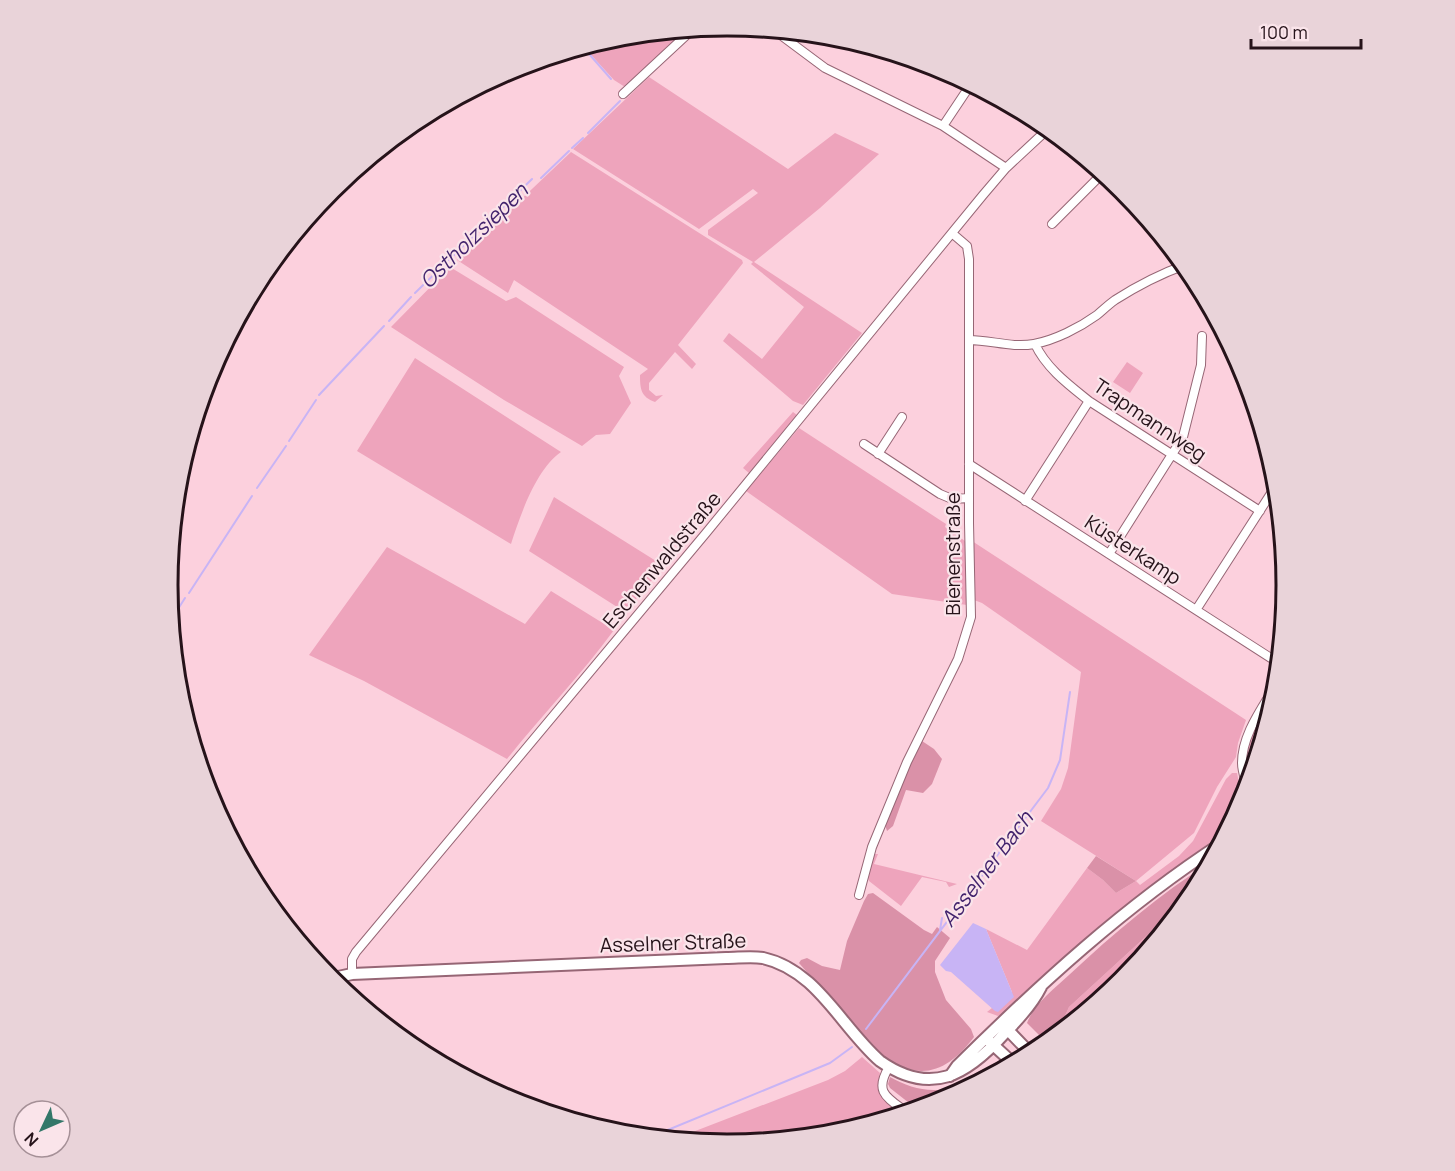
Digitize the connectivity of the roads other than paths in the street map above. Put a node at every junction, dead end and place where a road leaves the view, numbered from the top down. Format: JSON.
{"nodes":[{"id":1,"x":683,"y":38,"type":"edge"},
{"id":2,"x":787,"y":40,"type":"edge"},
{"id":3,"x":966,"y":91,"type":"edge"},
{"id":4,"x":623,"y":94,"type":"dead end"},
{"id":5,"x":943,"y":126,"type":"junction"},
{"id":6,"x":1041,"y":135,"type":"edge"},
{"id":7,"x":1006,"y":168,"type":"junction"},
{"id":8,"x":1097,"y":179,"type":"edge"},
{"id":9,"x":1052,"y":224,"type":"dead end"},
{"id":10,"x":952,"y":234,"type":"junction"},
{"id":11,"x":1176,"y":269,"type":"edge"},
{"id":12,"x":1202,"y":336,"type":"dead end"},
{"id":13,"x":969,"y":340,"type":"junction"},
{"id":14,"x":1035,"y":344,"type":"junction"},
{"id":15,"x":1089,"y":401,"type":"junction"},
{"id":16,"x":902,"y":417,"type":"dead end"},
{"id":17,"x":864,"y":444,"type":"dead end"},
{"id":18,"x":878,"y":454,"type":"junction"},
{"id":19,"x":1172,"y":455,"type":"junction"},
{"id":20,"x":969,"y":464,"type":"junction"},
{"id":21,"x":969,"y":498,"type":"junction"},
{"id":22,"x":1269,"y":498,"type":"edge"},
{"id":23,"x":1025,"y":501,"type":"junction"},
{"id":24,"x":1260,"y":512,"type":"junction"},
{"id":25,"x":1109,"y":554,"type":"junction"},
{"id":26,"x":1196,"y":610,"type":"junction"},
{"id":27,"x":1272,"y":659,"type":"edge"},
{"id":28,"x":1262,"y":709,"type":"edge"},
{"id":29,"x":1244,"y":772,"type":"edge"},
{"id":30,"x":1207,"y":853,"type":"edge"},
{"id":31,"x":859,"y":895,"type":"dead end"},
{"id":32,"x":352,"y":974,"type":"junction"},
{"id":33,"x":341,"y":976,"type":"edge"},
{"id":34,"x":1004,"y":1027,"type":"junction"},
{"id":35,"x":985,"y":1037,"type":"junction"},
{"id":36,"x":994,"y":1046,"type":"junction"},
{"id":37,"x":1024,"y":1047,"type":"edge"},
{"id":38,"x":1007,"y":1058,"type":"edge"},
{"id":39,"x":889,"y":1067,"type":"junction"},
{"id":40,"x":950,"y":1076,"type":"junction"},
{"id":41,"x":900,"y":1107,"type":"edge"}],
"edges":[{"from":1,"to":4,"type":"street"},
{"from":2,"to":5,"type":"street"},
{"from":3,"to":5,"type":"street"},
{"from":5,"to":7,"type":"street"},
{"from":6,"to":7,"type":"street","name":"Eschenwaldstraße"},
{"from":7,"to":10,"type":"street","name":"Eschenwaldstraße"},
{"from":8,"to":9,"type":"street"},
{"from":10,"to":13,"type":"street","name":"Bienenstraße"},
{"from":10,"to":32,"type":"street","name":"Eschenwaldstraße"},
{"from":11,"to":14,"type":"street"},
{"from":12,"to":19,"type":"street"},
{"from":13,"to":14,"type":"street"},
{"from":13,"to":20,"type":"street","name":"Bienenstraße"},
{"from":14,"to":15,"type":"street","name":"Trapmannweg"},
{"from":15,"to":19,"type":"street","name":"Trapmannweg"},
{"from":15,"to":23,"type":"street"},
{"from":16,"to":18,"type":"street"},
{"from":17,"to":18,"type":"street"},
{"from":18,"to":21,"type":"street"},
{"from":19,"to":24,"type":"street","name":"Trapmannweg"},
{"from":19,"to":25,"type":"street"},
{"from":20,"to":21,"type":"street","name":"Bienenstraße"},
{"from":20,"to":23,"type":"street","name":"Küsterkamp"},
{"from":21,"to":31,"type":"street","name":"Bienenstraße"},
{"from":22,"to":24,"type":"street"},
{"from":23,"to":25,"type":"street","name":"Küsterkamp"},
{"from":24,"to":26,"type":"street"},
{"from":25,"to":26,"type":"street","name":"Küsterkamp"},
{"from":26,"to":27,"type":"street","name":"Küsterkamp"},
{"from":28,"to":29,"type":"street"},
{"from":30,"to":34,"type":"main road","name":"Asselner Straße"},
{"from":32,"to":33,"type":"main road","name":"Asselner Straße"},
{"from":32,"to":39,"type":"main road","name":"Asselner Straße"},
{"from":34,"to":35,"type":"main road","name":"Asselner Straße"},
{"from":34,"to":36,"type":"main road","name":"Asselner Straße"},
{"from":34,"to":37,"type":"main road"},
{"from":35,"to":36,"type":"main road"},
{"from":35,"to":40,"type":"main road","name":"Asselner Straße"},
{"from":36,"to":38,"type":"main road"},
{"from":36,"to":40,"type":"main road","name":"Asselner Straße"},
{"from":39,"to":40,"type":"main road","name":"Asselner Straße"},
{"from":39,"to":41,"type":"street"}]}
